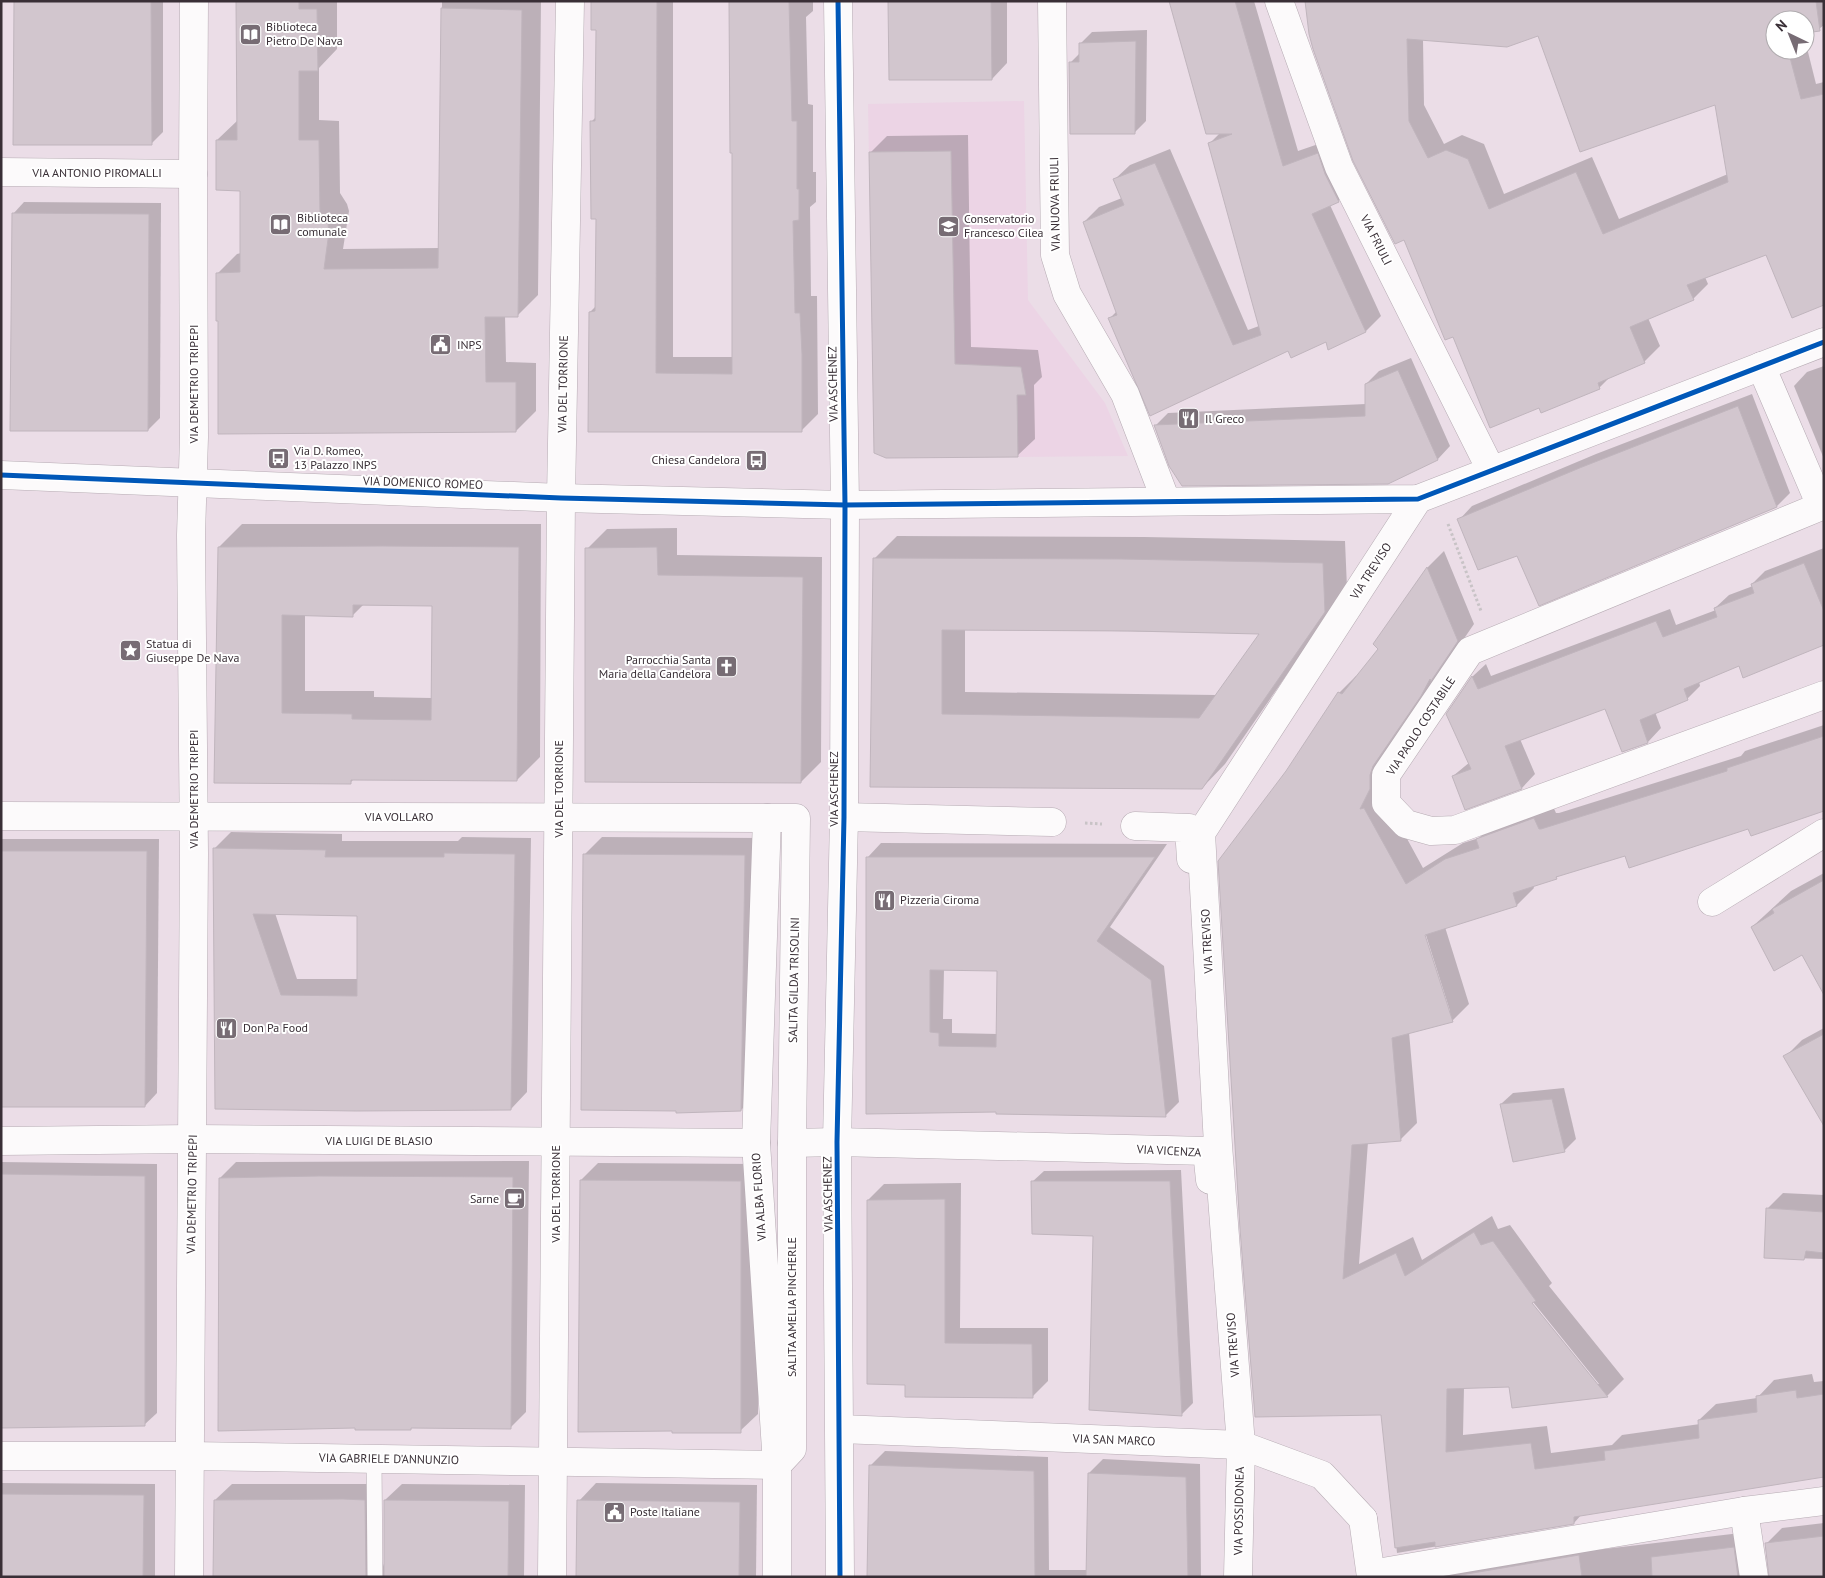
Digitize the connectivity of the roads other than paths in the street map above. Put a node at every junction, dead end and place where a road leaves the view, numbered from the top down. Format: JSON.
{"nodes":[{"id":1,"x":194,"y":1,"type":"edge"},
{"id":2,"x":570,"y":1,"type":"edge"},
{"id":3,"x":838,"y":1,"type":"edge"},
{"id":4,"x":1052,"y":1,"type":"edge"},
{"id":5,"x":1279,"y":1,"type":"edge"},
{"id":6,"x":1,"y":172,"type":"edge"},
{"id":7,"x":193,"y":174,"type":"junction"},
{"id":8,"x":1824,"y":342,"type":"edge"},
{"id":9,"x":1761,"y":366,"type":"junction"},
{"id":10,"x":1491,"y":470,"type":"junction"},
{"id":11,"x":1,"y":475,"type":"edge"},
{"id":12,"x":194,"y":484,"type":"junction"},
{"id":13,"x":1427,"y":496,"type":"junction"},
{"id":14,"x":561,"y":498,"type":"junction"},
{"id":15,"x":1166,"y":501,"type":"junction"},
{"id":16,"x":844,"y":504,"type":"junction"},
{"id":17,"x":1822,"y":506,"type":"edge"},
{"id":18,"x":1824,"y":695,"type":"edge"},
{"id":19,"x":1,"y":816,"type":"edge"},
{"id":20,"x":194,"y":817,"type":"junction"},
{"id":21,"x":559,"y":817,"type":"junction"},
{"id":22,"x":844,"y":817,"type":"junction"},
{"id":23,"x":767,"y":818,"type":"junction"},
{"id":24,"x":796,"y":818,"type":"joint"},
{"id":25,"x":1052,"y":822,"type":"road end"},
{"id":26,"x":1135,"y":826,"type":"road end"},
{"id":27,"x":1824,"y":833,"type":"edge"},
{"id":28,"x":1712,"y":902,"type":"dead end"},
{"id":29,"x":193,"y":1140,"type":"junction"},
{"id":30,"x":1,"y":1141,"type":"edge"},
{"id":31,"x":556,"y":1142,"type":"junction"},
{"id":32,"x":837,"y":1142,"type":"junction"},
{"id":33,"x":756,"y":1143,"type":"junction"},
{"id":34,"x":792,"y":1143,"type":"junction"},
{"id":35,"x":1207,"y":1151,"type":"junction"},
{"id":36,"x":840,"y":1428,"type":"junction"},
{"id":37,"x":1241,"y":1445,"type":"junction"},
{"id":38,"x":1,"y":1456,"type":"edge"},
{"id":39,"x":189,"y":1456,"type":"junction"},
{"id":40,"x":374,"y":1459,"type":"junction"},
{"id":41,"x":554,"y":1462,"type":"junction"},
{"id":42,"x":777,"y":1465,"type":"junction"},
{"id":43,"x":1824,"y":1501,"type":"edge"},
{"id":44,"x":1744,"y":1511,"type":"junction"},
{"id":45,"x":1371,"y":1575,"type":"edge"},
{"id":46,"x":189,"y":1577,"type":"edge"},
{"id":47,"x":375,"y":1577,"type":"edge"},
{"id":48,"x":552,"y":1577,"type":"edge"},
{"id":49,"x":777,"y":1577,"type":"edge"},
{"id":50,"x":840,"y":1577,"type":"edge"},
{"id":51,"x":1238,"y":1577,"type":"edge"},
{"id":52,"x":1754,"y":1577,"type":"edge"}],
"edges":[{"from":1,"to":7,"type":"street","name":"VIA DEMETRIO TRIPEPI"},
{"from":2,"to":14,"type":"street","name":"VIA DEL TORRIONE"},
{"from":3,"to":16,"type":"street","name":"VIA ASCHENEZ"},
{"from":4,"to":15,"type":"street","name":"VIA NUOVA FRIULI"},
{"from":5,"to":10,"type":"street","name":"VIA FRIULI"},
{"from":6,"to":7,"type":"street","name":"VIA ANTONIO PIROMALLI"},
{"from":7,"to":12,"type":"street","name":"VIA DEMETRIO TRIPEPI"},
{"from":8,"to":9,"type":"street"},
{"from":9,"to":10,"type":"street"},
{"from":9,"to":17,"type":"street","name":"VIA PAOLO COSTABILE"},
{"from":10,"to":13,"type":"street"},
{"from":11,"to":12,"type":"street","name":"VIA DOMENICO ROMEO"},
{"from":12,"to":14,"type":"street","name":"VIA DOMENICO ROMEO"},
{"from":12,"to":20,"type":"street","name":"VIA DEMETRIO TRIPEPI"},
{"from":13,"to":15,"type":"street","name":"VIA DOMENICO ROMEO"},
{"from":13,"to":37,"type":"street","name":"VIA TREVISO"},
{"from":14,"to":16,"type":"street","name":"VIA DOMENICO ROMEO"},
{"from":14,"to":21,"type":"street","name":"VIA DEL TORRIONE"},
{"from":15,"to":16,"type":"street","name":"VIA DOMENICO ROMEO"},
{"from":16,"to":22,"type":"street","name":"VIA ASCHENEZ"},
{"from":17,"to":18,"type":"street","name":"VIA PAOLO COSTABILE"},
{"from":19,"to":20,"type":"street","name":"VIA VOLLARO"},
{"from":20,"to":21,"type":"street","name":"VIA VOLLARO"},
{"from":20,"to":29,"type":"street","name":"VIA DEMETRIO TRIPEPI"},
{"from":21,"to":23,"type":"street","name":"VIA VOLLARO"},
{"from":21,"to":31,"type":"street","name":"VIA DEL TORRIONE"},
{"from":22,"to":25,"type":"street"},
{"from":22,"to":32,"type":"street","name":"VIA ASCHENEZ"},
{"from":23,"to":24,"type":"street","name":"VIA VOLLARO"},
{"from":23,"to":33,"type":"street","name":"VIA ALBA FLORIO"},
{"from":24,"to":34,"type":"street","name":"SALITA GILDA TRISOLINI"},
{"from":26,"to":35,"type":"street"},
{"from":27,"to":28,"type":"street"},
{"from":29,"to":30,"type":"street","name":"VIA LUIGI DE BLASIO"},
{"from":29,"to":31,"type":"street","name":"VIA LUIGI DE BLASIO"},
{"from":29,"to":39,"type":"street","name":"VIA DEMETRIO TRIPEPI"},
{"from":31,"to":33,"type":"street","name":"VIA LUIGI DE BLASIO"},
{"from":31,"to":41,"type":"street","name":"VIA DEL TORRIONE"},
{"from":32,"to":34,"type":"street","name":"VIA VICENZA"},
{"from":32,"to":35,"type":"street","name":"VIA VICENZA"},
{"from":32,"to":36,"type":"street","name":"VIA ASCHENEZ"},
{"from":33,"to":42,"type":"street","name":"VIA ALBA FLORIO"},
{"from":34,"to":42,"type":"street","name":"SALITA AMELIA PINCHERLE"},
{"from":35,"to":37,"type":"street","name":"VIA VICENZA"},
{"from":36,"to":37,"type":"street","name":"VIA SAN MARCO"},
{"from":36,"to":50,"type":"street","name":"VIA ASCHENEZ"},
{"from":37,"to":45,"type":"street","name":"VIA SAN MARCO"},
{"from":37,"to":51,"type":"street","name":"VIA POSSIDONEA"},
{"from":38,"to":39,"type":"street","name":"VIA GABRIELE D'ANNUNZIO"},
{"from":39,"to":40,"type":"street","name":"VIA GABRIELE D'ANNUNZIO"},
{"from":39,"to":46,"type":"street","name":"VIA DEMETRIO TRIPEPI"},
{"from":40,"to":41,"type":"street","name":"VIA GABRIELE D'ANNUNZIO"},
{"from":40,"to":47,"type":"lane"},
{"from":41,"to":42,"type":"street","name":"VIA GABRIELE D'ANNUNZIO"},
{"from":41,"to":48,"type":"street","name":"VIA DEL TORRIONE"},
{"from":42,"to":49,"type":"street","name":"VIA ALBA FLORIO"},
{"from":43,"to":44,"type":"street"},
{"from":44,"to":45,"type":"street"},
{"from":44,"to":52,"type":"street"}]}
